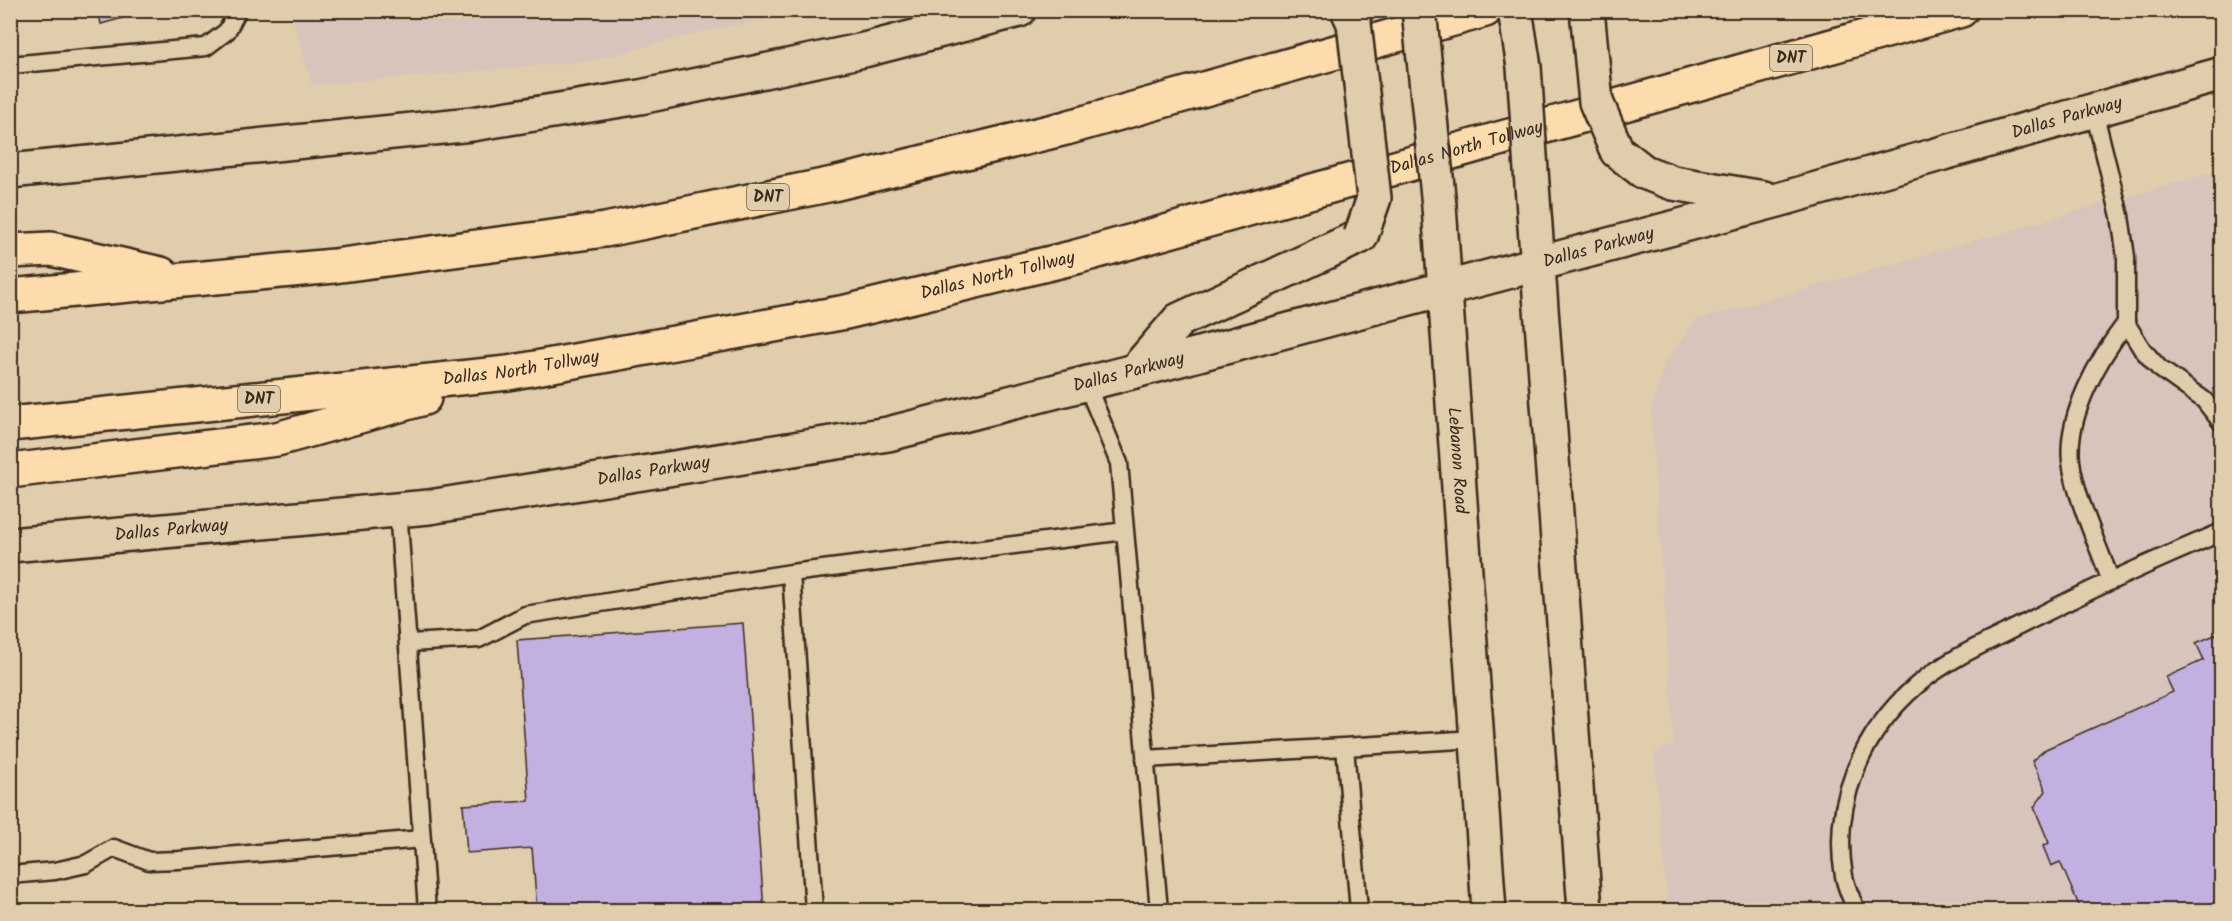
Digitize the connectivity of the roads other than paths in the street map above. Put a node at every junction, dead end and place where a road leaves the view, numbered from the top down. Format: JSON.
{"nodes":[{"id":1,"x":238,"y":10,"type":"edge"},
{"id":2,"x":1019,"y":10,"type":"edge"},
{"id":3,"x":1348,"y":10,"type":"edge"},
{"id":4,"x":1419,"y":10,"type":"edge"},
{"id":5,"x":1485,"y":10,"type":"edge"},
{"id":6,"x":1515,"y":10,"type":"edge"},
{"id":7,"x":1587,"y":10,"type":"edge"},
{"id":8,"x":1961,"y":10,"type":"edge"},
{"id":9,"x":10,"y":65,"type":"edge"},
{"id":10,"x":2222,"y":75,"type":"edge"},
{"id":11,"x":2094,"y":111,"type":"junction"},
{"id":12,"x":10,"y":171,"type":"edge"},
{"id":13,"x":1778,"y":200,"type":"junction"},
{"id":14,"x":10,"y":251,"type":"edge"},
{"id":15,"x":1538,"y":264,"type":"junction"},
{"id":16,"x":192,"y":281,"type":"junction"},
{"id":17,"x":1444,"y":289,"type":"junction"},
{"id":18,"x":10,"y":296,"type":"edge"},
{"id":19,"x":2126,"y":323,"type":"junction"},
{"id":20,"x":1135,"y":371,"type":"junction"},
{"id":21,"x":508,"y":373,"type":"junction"},
{"id":22,"x":1086,"y":383,"type":"junction"},
{"id":23,"x":2222,"y":423,"type":"edge"},
{"id":24,"x":10,"y":424,"type":"edge"},
{"id":25,"x":10,"y":471,"type":"edge"},
{"id":26,"x":398,"y":510,"type":"junction"},
{"id":27,"x":1125,"y":531,"type":"junction"},
{"id":28,"x":2222,"y":532,"type":"edge"},
{"id":29,"x":10,"y":545,"type":"edge"},
{"id":30,"x":791,"y":573,"type":"junction"},
{"id":31,"x":2110,"y":579,"type":"junction"},
{"id":32,"x":409,"y":644,"type":"junction"},
{"id":33,"x":1476,"y":739,"type":"junction"},
{"id":34,"x":1345,"y":747,"type":"junction"},
{"id":35,"x":1145,"y":759,"type":"junction"},
{"id":36,"x":422,"y":839,"type":"junction"},
{"id":37,"x":10,"y":875,"type":"edge"},
{"id":38,"x":427,"y":910,"type":"edge"},
{"id":39,"x":814,"y":910,"type":"edge"},
{"id":40,"x":1159,"y":910,"type":"edge"},
{"id":41,"x":1359,"y":910,"type":"edge"},
{"id":42,"x":1490,"y":910,"type":"edge"},
{"id":43,"x":1585,"y":910,"type":"edge"},
{"id":44,"x":1856,"y":910,"type":"edge"}],
"edges":[{"from":1,"to":9,"type":"lane"},
{"from":2,"to":12,"type":"main road"},
{"from":3,"to":20,"type":"main road","bridge":true},
{"from":4,"to":17,"type":"main road","name":"Lebanon Road","bridge":true},
{"from":5,"to":16,"type":"highway","number":"DNT"},
{"from":6,"to":15,"type":"main road","bridge":true},
{"from":7,"to":13,"type":"main road","bridge":true},
{"from":8,"to":21,"type":"highway","name":"Dallas North Tollway","number":"DNT"},
{"from":10,"to":11,"type":"main road","name":"Dallas Parkway"},
{"from":11,"to":13,"type":"main road","name":"Dallas Parkway"},
{"from":11,"to":19,"type":"lane"},
{"from":13,"to":15,"type":"main road","name":"Dallas Parkway"},
{"from":14,"to":16,"type":"highway"},
{"from":15,"to":17,"type":"main road","name":"Dallas Parkway"},
{"from":15,"to":43,"type":"main road"},
{"from":16,"to":18,"type":"highway","number":"DNT"},
{"from":17,"to":20,"type":"main road","name":"Dallas Parkway"},
{"from":17,"to":33,"type":"main road","name":"Lebanon Road"},
{"from":19,"to":23,"type":"lane"},
{"from":19,"to":31,"type":"lane"},
{"from":20,"to":22,"type":"main road","name":"Dallas Parkway"},
{"from":21,"to":24,"type":"highway","name":"Dallas North Tollway","number":"DNT"},
{"from":21,"to":25,"type":"highway"},
{"from":22,"to":26,"type":"main road","name":"Dallas Parkway"},
{"from":22,"to":27,"type":"lane"},
{"from":26,"to":29,"type":"main road","name":"Dallas Parkway"},
{"from":26,"to":32,"type":"lane"},
{"from":27,"to":30,"type":"lane"},
{"from":27,"to":35,"type":"lane"},
{"from":28,"to":31,"type":"lane"},
{"from":30,"to":32,"type":"lane"},
{"from":30,"to":39,"type":"lane"},
{"from":31,"to":44,"type":"lane"},
{"from":32,"to":36,"type":"lane"},
{"from":33,"to":34,"type":"lane"},
{"from":33,"to":42,"type":"main road","name":"Lebanon Road"},
{"from":34,"to":35,"type":"lane"},
{"from":34,"to":41,"type":"lane"},
{"from":35,"to":40,"type":"lane"},
{"from":36,"to":37,"type":"lane"},
{"from":36,"to":38,"type":"lane"}]}
